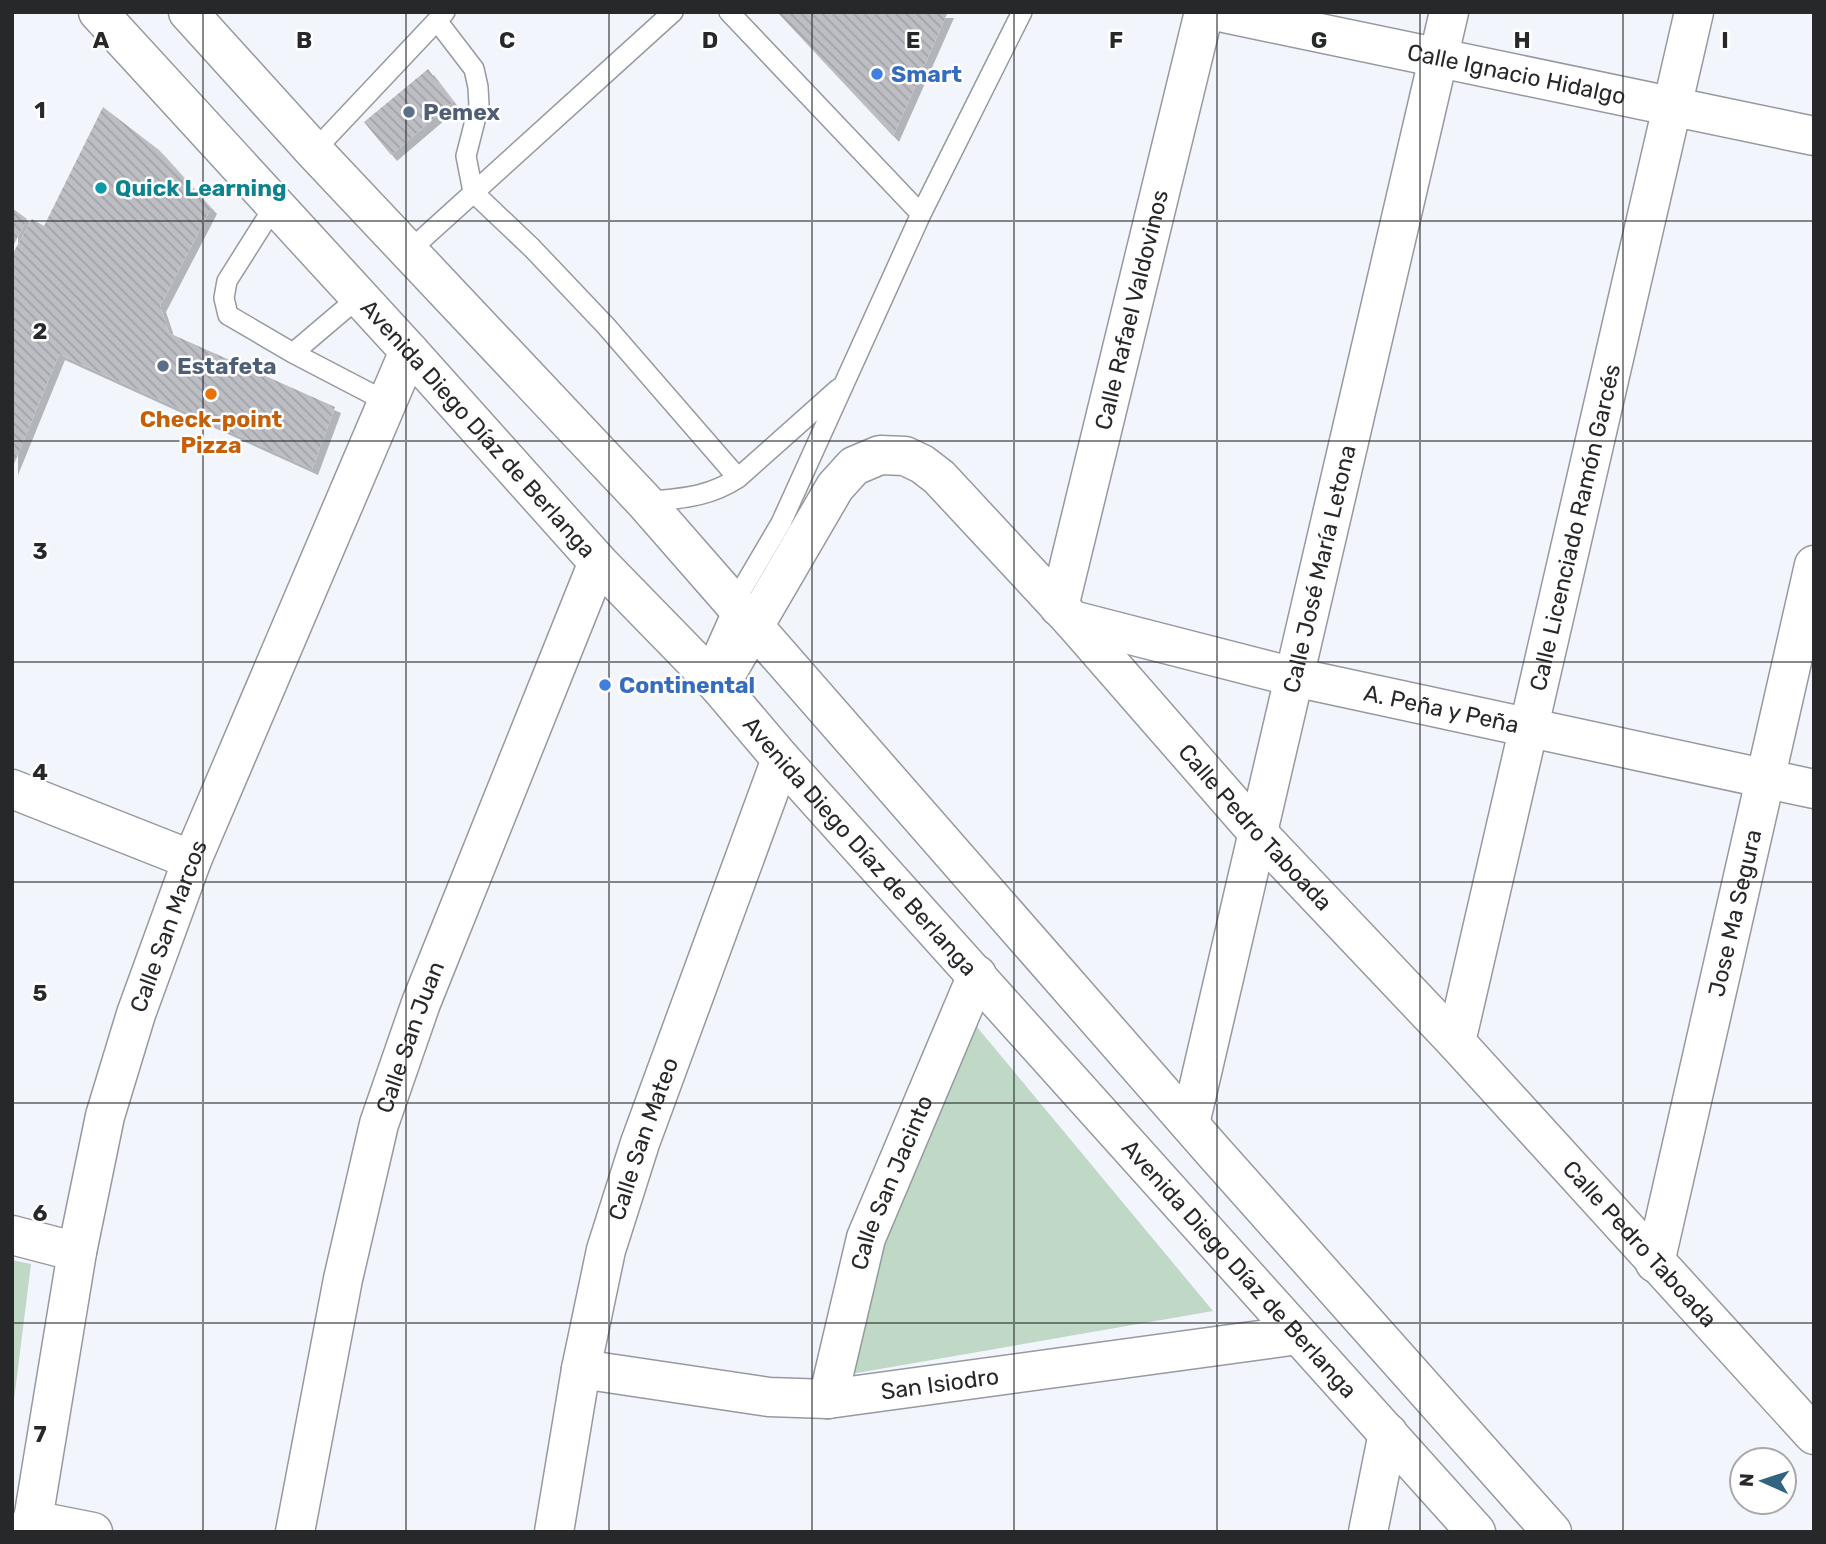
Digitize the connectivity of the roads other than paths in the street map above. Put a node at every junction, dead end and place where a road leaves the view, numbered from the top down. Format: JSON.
{"nodes":[{"id":1,"x":98,"y":12,"type":"edge"},
{"id":2,"x":188,"y":12,"type":"edge"},
{"id":3,"x":673,"y":12,"type":"edge"},
{"id":4,"x":729,"y":12,"type":"edge"},
{"id":5,"x":1022,"y":12,"type":"edge"},
{"id":6,"x":1204,"y":12,"type":"edge"},
{"id":7,"x":1219,"y":12,"type":"edge"},
{"id":8,"x":1449,"y":12,"type":"edge"},
{"id":9,"x":1694,"y":12,"type":"edge"},
{"id":10,"x":441,"y":17,"type":"edge"},
{"id":11,"x":1439,"y":59,"type":"junction"},
{"id":12,"x":1671,"y":107,"type":"junction"},
{"id":13,"x":1814,"y":136,"type":"edge"},
{"id":14,"x":314,"y":151,"type":"junction"},
{"id":15,"x":473,"y":192,"type":"junction"},
{"id":16,"x":275,"y":205,"type":"junction"},
{"id":17,"x":921,"y":214,"type":"junction"},
{"id":18,"x":408,"y":252,"type":"junction"},
{"id":19,"x":359,"y":297,"type":"junction"},
{"id":20,"x":409,"y":351,"type":"junction"},
{"id":21,"x":293,"y":353,"type":"junction"},
{"id":22,"x":842,"y":386,"type":"junction"},
{"id":23,"x":387,"y":402,"type":"junction"},
{"id":24,"x":738,"y":478,"type":"junction"},
{"id":25,"x":645,"y":502,"type":"junction"},
{"id":26,"x":792,"y":534,"type":"junction"},
{"id":27,"x":598,"y":562,"type":"junction"},
{"id":28,"x":1814,"y":565,"type":"edge"},
{"id":29,"x":1065,"y":613,"type":"junction"},
{"id":30,"x":746,"y":614,"type":"junction"},
{"id":31,"x":1294,"y":677,"type":"junction"},
{"id":32,"x":712,"y":679,"type":"junction"},
{"id":33,"x":1528,"y":727,"type":"junction"},
{"id":34,"x":781,"y":759,"type":"junction"},
{"id":35,"x":1764,"y":777,"type":"junction"},
{"id":36,"x":12,"y":789,"type":"edge"},
{"id":37,"x":1814,"y":789,"type":"edge"},
{"id":38,"x":1258,"y":833,"type":"junction"},
{"id":39,"x":192,"y":860,"type":"junction"},
{"id":40,"x":977,"y":975,"type":"junction"},
{"id":41,"x":1456,"y":1042,"type":"junction"},
{"id":42,"x":1190,"y":1124,"type":"junction"},
{"id":43,"x":12,"y":1236,"type":"edge"},
{"id":44,"x":77,"y":1252,"type":"junction"},
{"id":45,"x":1655,"y":1263,"type":"junction"},
{"id":46,"x":1298,"y":1335,"type":"junction"},
{"id":47,"x":581,"y":1369,"type":"junction"},
{"id":48,"x":828,"y":1399,"type":"junction"},
{"id":49,"x":1388,"y":1433,"type":"junction"},
{"id":50,"x":1814,"y":1435,"type":"edge"},
{"id":51,"x":32,"y":1526,"type":"edge"},
{"id":52,"x":93,"y":1532,"type":"edge"},
{"id":53,"x":295,"y":1532,"type":"edge"},
{"id":54,"x":554,"y":1532,"type":"edge"},
{"id":55,"x":1368,"y":1532,"type":"edge"},
{"id":56,"x":1476,"y":1532,"type":"edge"},
{"id":57,"x":1552,"y":1532,"type":"edge"}],
"edges":[{"from":1,"to":16,"type":"street","name":"Avenida Diego Díaz de Berlanga"},
{"from":2,"to":14,"type":"street"},
{"from":3,"to":15,"type":"lane"},
{"from":4,"to":17,"type":"lane"},
{"from":5,"to":17,"type":"lane"},
{"from":6,"to":29,"type":"street","name":"Calle Rafael Valdovinos"},
{"from":7,"to":11,"type":"street","name":"Calle Ignacio Hidalgo"},
{"from":8,"to":11,"type":"street","name":"Calle José María Letona"},
{"from":9,"to":12,"type":"street","name":"Calle Licenciado Ramón Garcés"},
{"from":10,"to":14,"type":"lane"},
{"from":10,"to":15,"type":"lane"},
{"from":11,"to":12,"type":"street","name":"Calle Ignacio Hidalgo"},
{"from":11,"to":31,"type":"street","name":"Calle José María Letona"},
{"from":12,"to":13,"type":"street","name":"Calle Ignacio Hidalgo"},
{"from":12,"to":33,"type":"street","name":"Calle Licenciado Ramón Garcés"},
{"from":14,"to":18,"type":"street"},
{"from":15,"to":18,"type":"lane"},
{"from":15,"to":24,"type":"lane"},
{"from":16,"to":19,"type":"street","name":"Avenida Diego Díaz de Berlanga"},
{"from":16,"to":21,"type":"lane"},
{"from":17,"to":22,"type":"lane"},
{"from":18,"to":25,"type":"street"},
{"from":19,"to":20,"type":"street","name":"Avenida Diego Díaz de Berlanga"},
{"from":19,"to":21,"type":"lane"},
{"from":20,"to":23,"type":"street","name":"Calle San Marcos"},
{"from":20,"to":27,"type":"street","name":"Avenida Diego Díaz de Berlanga"},
{"from":21,"to":23,"type":"lane"},
{"from":22,"to":24,"type":"lane"},
{"from":22,"to":26,"type":"lane"},
{"from":23,"to":39,"type":"street","name":"Calle San Marcos"},
{"from":24,"to":25,"type":"lane"},
{"from":25,"to":30,"type":"street"},
{"from":26,"to":29,"type":"street","name":"Calle Pedro Taboada"},
{"from":26,"to":30,"type":"street","name":"Calle Pedro Taboada"},
{"from":27,"to":32,"type":"street","name":"Avenida Diego Díaz de Berlanga"},
{"from":27,"to":53,"type":"street","name":"Calle San Juan"},
{"from":28,"to":35,"type":"street","name":"Jose Ma Segura"},
{"from":29,"to":31,"type":"street","name":"A. Peña y Peña"},
{"from":29,"to":38,"type":"street","name":"Calle Pedro Taboada"},
{"from":30,"to":32,"type":"street","name":"Calle Pedro Taboada"},
{"from":30,"to":42,"type":"street"},
{"from":31,"to":33,"type":"street","name":"A. Peña y Peña"},
{"from":31,"to":38,"type":"street","name":"Calle José María Letona"},
{"from":32,"to":34,"type":"street","name":"Avenida Diego Díaz de Berlanga"},
{"from":33,"to":35,"type":"street","name":"A. Peña y Peña"},
{"from":33,"to":41,"type":"street","name":"Calle Licenciado Ramón Garcés"},
{"from":34,"to":40,"type":"street","name":"Avenida Diego Díaz de Berlanga"},
{"from":34,"to":47,"type":"street","name":"Calle San Mateo"},
{"from":35,"to":37,"type":"street","name":"A. Peña y Peña"},
{"from":35,"to":45,"type":"street","name":"Jose Ma Segura"},
{"from":36,"to":39,"type":"street"},
{"from":38,"to":41,"type":"street","name":"Calle Pedro Taboada"},
{"from":38,"to":42,"type":"street","name":"Calle José María Letona"},
{"from":39,"to":44,"type":"street","name":"Calle San Marcos"},
{"from":40,"to":46,"type":"street","name":"Avenida Diego Díaz de Berlanga"},
{"from":40,"to":48,"type":"street","name":"Calle San Jacinto"},
{"from":41,"to":45,"type":"street","name":"Calle Pedro Taboada"},
{"from":42,"to":57,"type":"street"},
{"from":43,"to":44,"type":"street"},
{"from":44,"to":51,"type":"street","name":"Calle San Marcos"},
{"from":45,"to":50,"type":"street","name":"Calle Pedro Taboada"},
{"from":46,"to":48,"type":"street","name":"San Isiodro"},
{"from":46,"to":49,"type":"street","name":"Avenida Diego Díaz de Berlanga"},
{"from":47,"to":48,"type":"street","name":"San Isiodro"},
{"from":47,"to":54,"type":"street","name":"Calle San Mateo"},
{"from":49,"to":55,"type":"street"},
{"from":49,"to":56,"type":"street","name":"Avenida Diego Díaz de Berlanga"},
{"from":51,"to":52,"type":"street"}]}
